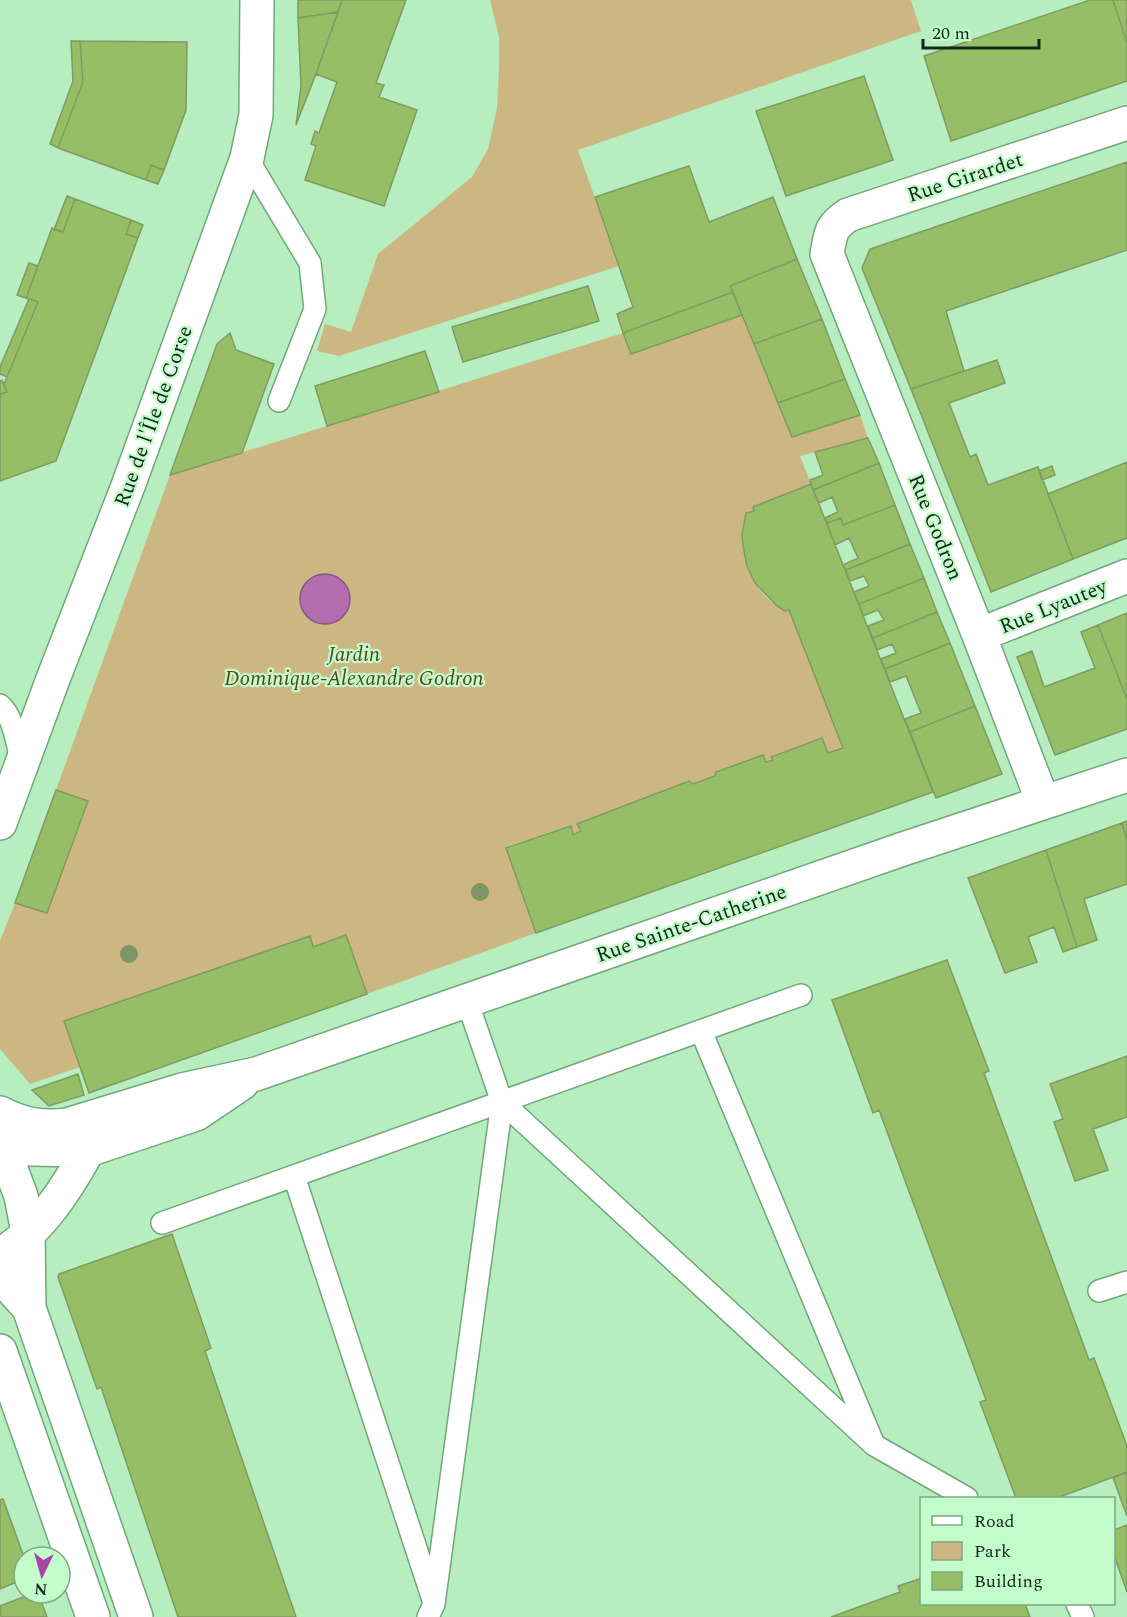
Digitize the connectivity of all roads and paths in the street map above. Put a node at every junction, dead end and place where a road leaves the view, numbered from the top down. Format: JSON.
{"nodes":[{"id":1,"x":257,"y":0,"type":"edge"},
{"id":2,"x":1127,"y":123,"type":"edge"},
{"id":3,"x":247,"y":158,"type":"junction"},
{"id":4,"x":827,"y":254,"type":"joint"},
{"id":5,"x":279,"y":401,"type":"dead end"},
{"id":6,"x":1127,"y":576,"type":"edge"},
{"id":7,"x":980,"y":635,"type":"junction"},
{"id":8,"x":0,"y":705,"type":"edge"},
{"id":9,"x":1127,"y":775,"type":"edge"},
{"id":10,"x":12,"y":781,"type":"edge"},
{"id":11,"x":1043,"y":802,"type":"junction"},
{"id":12,"x":0,"y":823,"type":"edge"},
{"id":13,"x":801,"y":995,"type":"dead end"},
{"id":14,"x":467,"y":1001,"type":"junction"},
{"id":15,"x":700,"y":1031,"type":"junction"},
{"id":16,"x":256,"y":1074,"type":"junction"},
{"id":17,"x":502,"y":1102,"type":"junction"},
{"id":18,"x":0,"y":1113,"type":"edge"},
{"id":19,"x":0,"y":1141,"type":"edge"},
{"id":20,"x":88,"y":1150,"type":"junction"},
{"id":21,"x":294,"y":1176,"type":"junction"},
{"id":22,"x":162,"y":1223,"type":"dead end"},
{"id":23,"x":28,"y":1232,"type":"junction"},
{"id":24,"x":0,"y":1256,"type":"edge"},
{"id":25,"x":0,"y":1276,"type":"edge"},
{"id":26,"x":1127,"y":1282,"type":"edge"},
{"id":27,"x":1099,"y":1291,"type":"dead end"},
{"id":28,"x":29,"y":1308,"type":"junction"},
{"id":29,"x":0,"y":1351,"type":"edge"},
{"id":30,"x":874,"y":1445,"type":"junction"},
{"id":31,"x":966,"y":1497,"type":"edge"},
{"id":32,"x":125,"y":1584,"type":"junction"},
{"id":33,"x":90,"y":1607,"type":"edge"},
{"id":34,"x":431,"y":1611,"type":"edge"},
{"id":35,"x":136,"y":1617,"type":"edge"}],
"edges":[{"from":1,"to":3,"type":"street","name":"Rue de l'Île de Corse"},
{"from":2,"to":4,"type":"street","name":"Rue Girardet"},
{"from":3,"to":5,"type":"lane"},
{"from":3,"to":10,"type":"street","name":"Rue de l'Île de Corse"},
{"from":4,"to":7,"type":"street","name":"Rue Godron"},
{"from":6,"to":7,"type":"street","name":"Rue Lyautey"},
{"from":7,"to":11,"type":"street","name":"Rue Godron"},
{"from":8,"to":10,"type":"lane"},
{"from":9,"to":11,"type":"street","name":"Rue Sainte-Catherine"},
{"from":10,"to":12,"type":"street","name":"Rue de l'Île de Corse"},
{"from":11,"to":14,"type":"street","name":"Rue Sainte-Catherine"},
{"from":13,"to":15,"type":"lane"},
{"from":14,"to":16,"type":"street","name":"Rue Sainte-Catherine"},
{"from":14,"to":17,"type":"lane"},
{"from":15,"to":17,"type":"lane"},
{"from":15,"to":30,"type":"lane"},
{"from":16,"to":18,"type":"street","name":"Rue Sainte-Catherine"},
{"from":16,"to":20,"type":"street","name":"Rue Sainte-Catherine"},
{"from":17,"to":21,"type":"lane"},
{"from":17,"to":30,"type":"lane"},
{"from":17,"to":34,"type":"lane"},
{"from":19,"to":20,"type":"street","name":"Rue Sainte-Catherine"},
{"from":19,"to":23,"type":"street"},
{"from":20,"to":23,"type":"street"},
{"from":21,"to":22,"type":"lane"},
{"from":21,"to":34,"type":"lane"},
{"from":23,"to":24,"type":"street"},
{"from":23,"to":28,"type":"street"},
{"from":25,"to":28,"type":"street"},
{"from":26,"to":27,"type":"lane"},
{"from":28,"to":32,"type":"street"},
{"from":29,"to":33,"type":"street"},
{"from":30,"to":31,"type":"lane"},
{"from":32,"to":33,"type":"lane"},
{"from":32,"to":35,"type":"street"}]}
